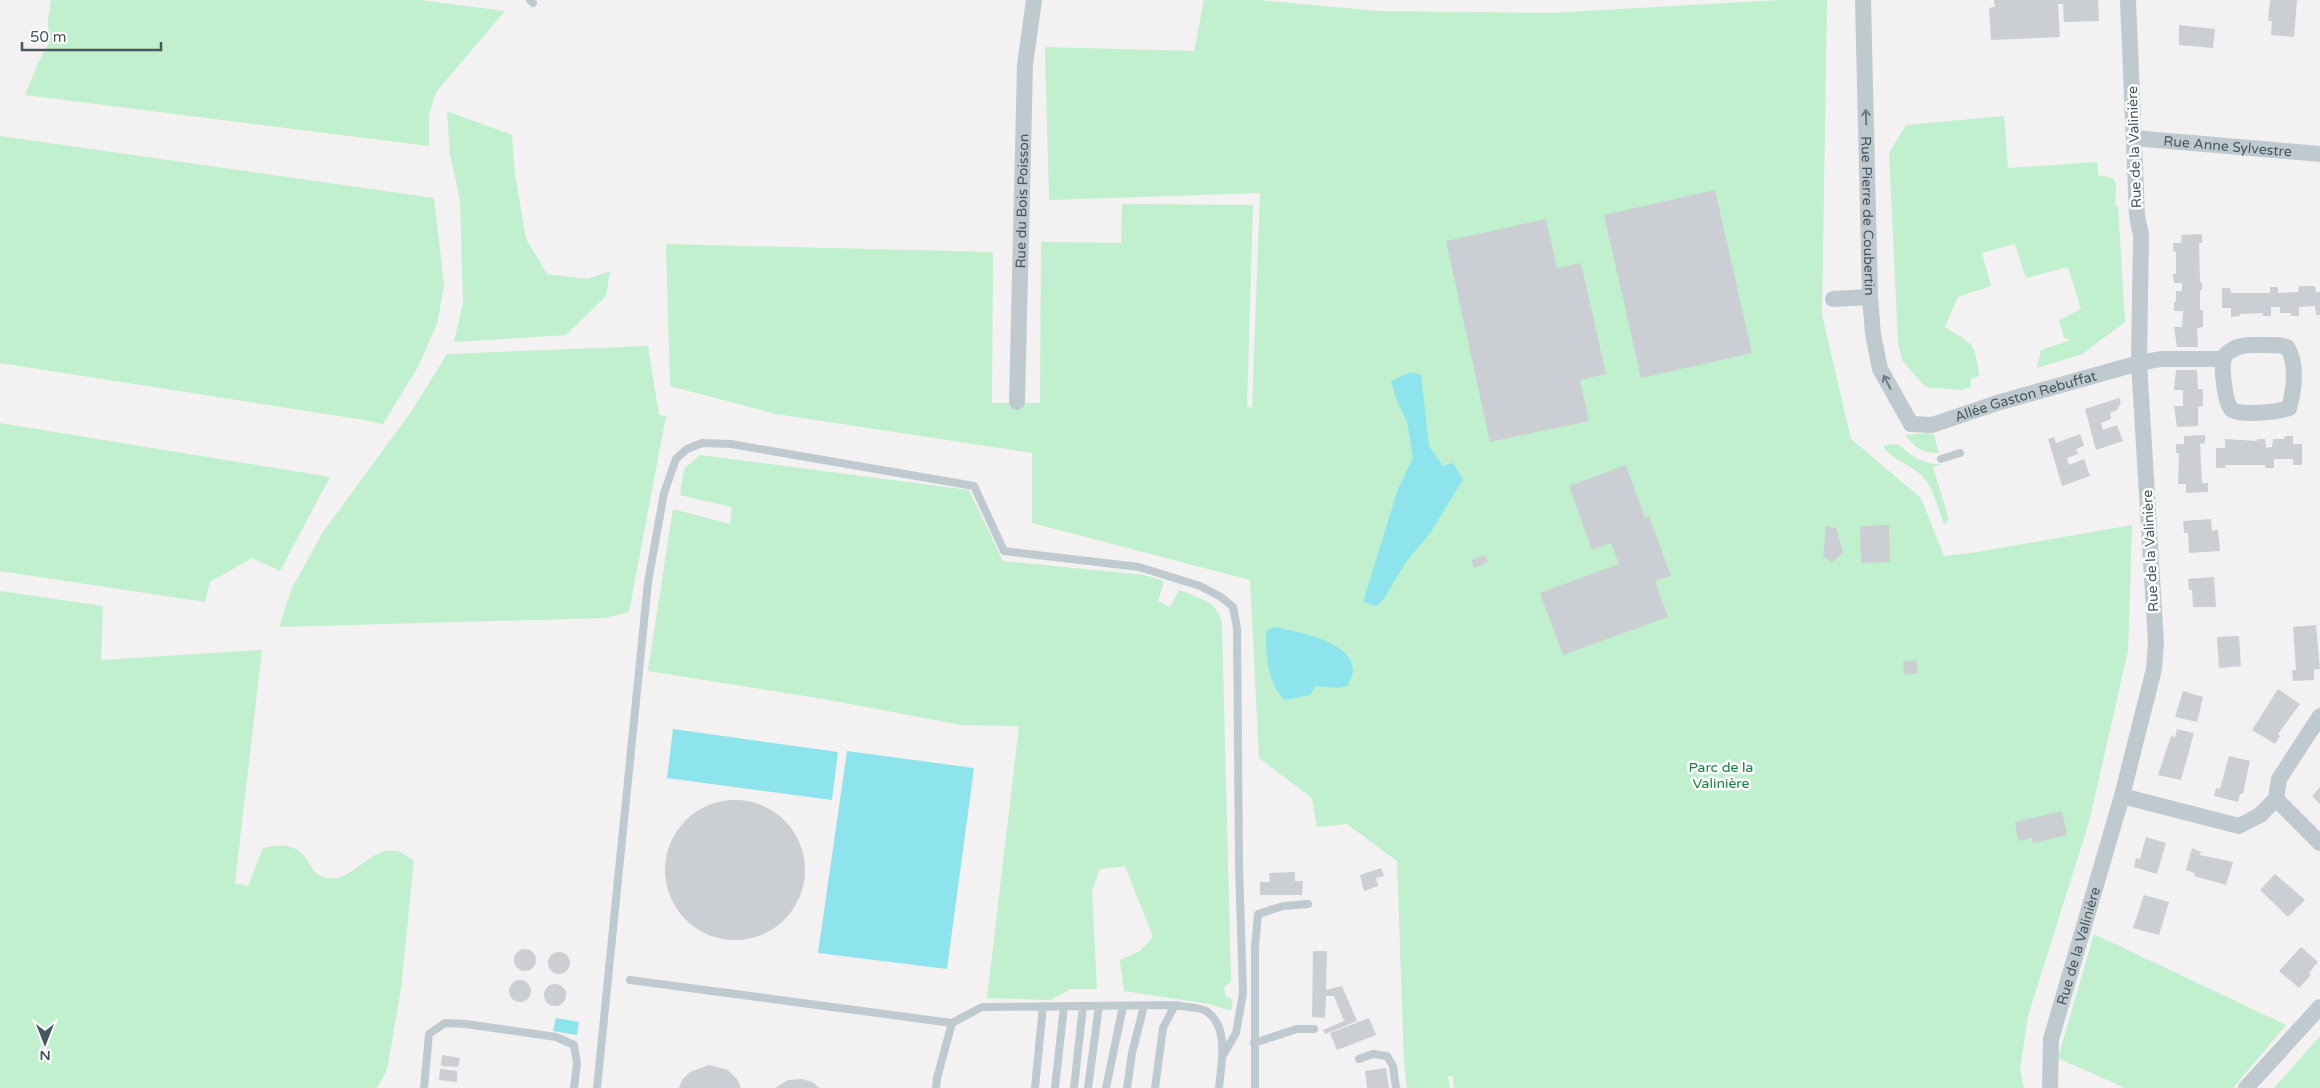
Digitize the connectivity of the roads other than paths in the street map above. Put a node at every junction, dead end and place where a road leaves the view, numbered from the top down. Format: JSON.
{"nodes":[{"id":1,"x":1034,"y":0,"type":"edge"},
{"id":2,"x":1863,"y":0,"type":"edge"},
{"id":3,"x":2128,"y":0,"type":"edge"},
{"id":4,"x":2134,"y":138,"type":"junction"},
{"id":5,"x":2320,"y":154,"type":"edge"},
{"id":6,"x":1870,"y":298,"type":"junction"},
{"id":7,"x":1833,"y":299,"type":"dead end"},
{"id":8,"x":2224,"y":359,"type":"junction"},
{"id":9,"x":2139,"y":363,"type":"junction"},
{"id":10,"x":1018,"y":402,"type":"dead end"},
{"id":11,"x":1911,"y":424,"type":"joint"},
{"id":12,"x":1960,"y":453,"type":"dead end"},
{"id":13,"x":1941,"y":459,"type":"dead end"},
{"id":14,"x":2320,"y":716,"type":"edge"},
{"id":15,"x":2122,"y":796,"type":"junction"},
{"id":16,"x":2276,"y":799,"type":"junction"},
{"id":17,"x":2320,"y":843,"type":"edge"},
{"id":18,"x":1308,"y":904,"type":"dead end"},
{"id":19,"x":630,"y":980,"type":"dead end"},
{"id":20,"x":1175,"y":1005,"type":"junction"},
{"id":21,"x":1043,"y":1006,"type":"junction"},
{"id":22,"x":1064,"y":1006,"type":"junction"},
{"id":23,"x":1083,"y":1006,"type":"junction"},
{"id":24,"x":1099,"y":1006,"type":"junction"},
{"id":25,"x":1123,"y":1006,"type":"junction"},
{"id":26,"x":1144,"y":1006,"type":"junction"},
{"id":27,"x":2320,"y":1007,"type":"edge"},
{"id":28,"x":952,"y":1023,"type":"junction"},
{"id":29,"x":1314,"y":1029,"type":"dead end"},
{"id":30,"x":1254,"y":1043,"type":"junction"},
{"id":31,"x":1222,"y":1057,"type":"junction"},
{"id":32,"x":1359,"y":1059,"type":"dead end"},
{"id":33,"x":424,"y":1088,"type":"edge"},
{"id":34,"x":574,"y":1088,"type":"edge"},
{"id":35,"x":597,"y":1088,"type":"edge"},
{"id":36,"x":936,"y":1088,"type":"edge"},
{"id":37,"x":1035,"y":1088,"type":"edge"},
{"id":38,"x":1055,"y":1088,"type":"edge"},
{"id":39,"x":1074,"y":1088,"type":"edge"},
{"id":40,"x":1088,"y":1088,"type":"edge"},
{"id":41,"x":1106,"y":1088,"type":"edge"},
{"id":42,"x":1128,"y":1088,"type":"edge"},
{"id":43,"x":1155,"y":1088,"type":"edge"},
{"id":44,"x":1219,"y":1088,"type":"edge"},
{"id":45,"x":1255,"y":1088,"type":"edge"},
{"id":46,"x":1396,"y":1088,"type":"edge"},
{"id":47,"x":2050,"y":1088,"type":"edge"},
{"id":48,"x":2246,"y":1088,"type":"edge"}],
"edges":[{"from":1,"to":10,"type":"street","name":"Rue du Bois Poisson"},
{"from":6,"to":2,"type":"street","name":"Rue Pierre de Coubertin","one_way":true},
{"from":3,"to":4,"type":"street","name":"Rue de la Valinière"},
{"from":4,"to":5,"type":"street","name":"Rue Anne Sylvestre"},
{"from":4,"to":9,"type":"street","name":"Rue de la Valinière"},
{"from":6,"to":7,"type":"street"},
{"from":11,"to":6,"type":"street","name":"Rue Pierre de Coubertin","one_way":true},
{"from":8,"to":8,"type":"street"},
{"from":8,"to":9,"type":"street","name":"Allée Gaston Rebuffat"},
{"from":9,"to":11,"type":"street","name":"Allée Gaston Rebuffat"},
{"from":9,"to":15,"type":"street","name":"Rue de la Valinière"},
{"from":12,"to":13,"type":"lane"},
{"from":14,"to":16,"type":"street"},
{"from":15,"to":16,"type":"street"},
{"from":15,"to":47,"type":"street","name":"Rue de la Valinière"},
{"from":16,"to":17,"type":"street"},
{"from":18,"to":30,"type":"lane"},
{"from":19,"to":28,"type":"lane"},
{"from":20,"to":26,"type":"lane"},
{"from":20,"to":31,"type":"lane"},
{"from":20,"to":43,"type":"lane"},
{"from":21,"to":22,"type":"lane"},
{"from":21,"to":28,"type":"lane"},
{"from":21,"to":37,"type":"lane"},
{"from":22,"to":23,"type":"lane"},
{"from":22,"to":38,"type":"lane"},
{"from":23,"to":24,"type":"lane"},
{"from":23,"to":39,"type":"lane"},
{"from":24,"to":25,"type":"lane"},
{"from":24,"to":40,"type":"lane"},
{"from":25,"to":26,"type":"lane"},
{"from":25,"to":41,"type":"lane"},
{"from":26,"to":42,"type":"lane"},
{"from":27,"to":48,"type":"street"},
{"from":28,"to":36,"type":"lane"},
{"from":29,"to":30,"type":"lane"},
{"from":30,"to":45,"type":"lane"},
{"from":31,"to":35,"type":"lane"},
{"from":31,"to":44,"type":"lane"},
{"from":32,"to":46,"type":"lane"},
{"from":33,"to":34,"type":"lane"}]}
